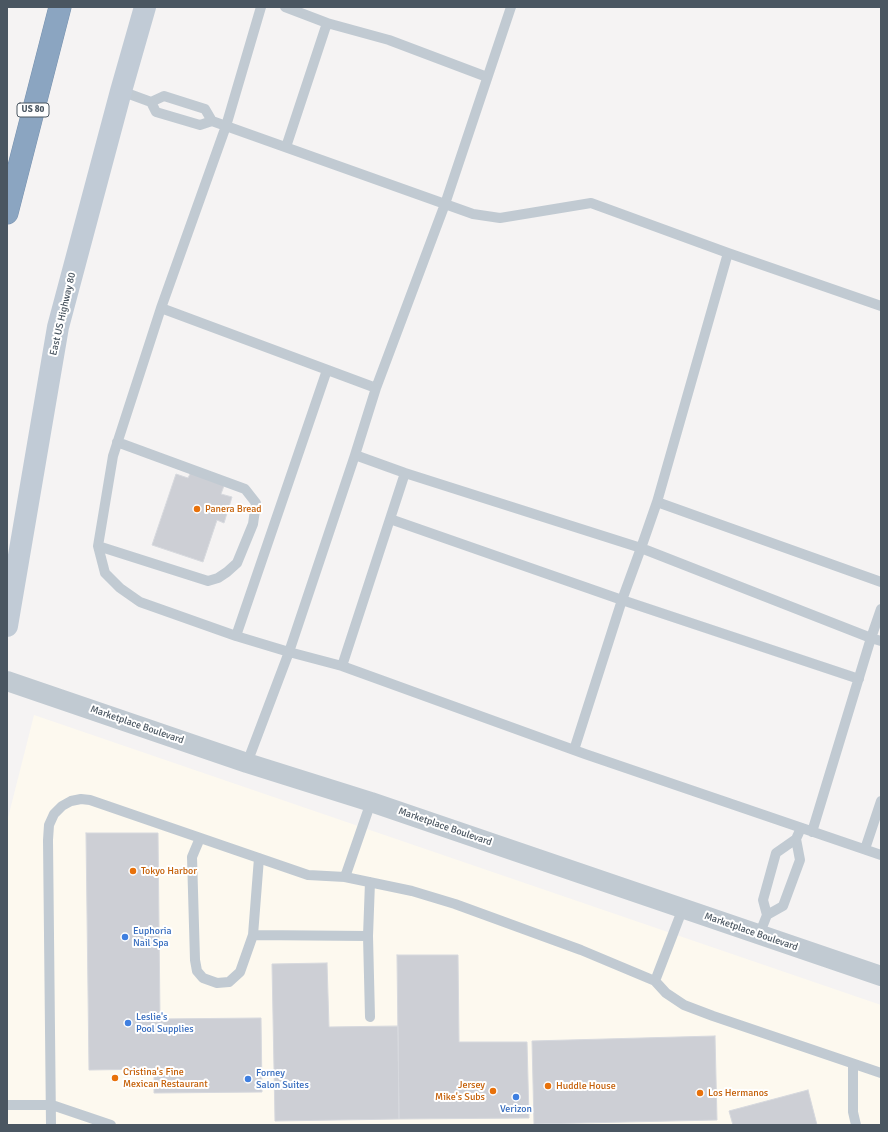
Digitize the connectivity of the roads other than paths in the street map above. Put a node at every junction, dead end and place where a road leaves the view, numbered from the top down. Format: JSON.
{"nodes":[{"id":1,"x":60,"y":7,"type":"edge"},
{"id":2,"x":145,"y":7,"type":"edge"},
{"id":3,"x":261,"y":7,"type":"edge"},
{"id":4,"x":511,"y":7,"type":"edge"},
{"id":5,"x":290,"y":8,"type":"edge"},
{"id":6,"x":327,"y":23,"type":"junction"},
{"id":7,"x":487,"y":77,"type":"junction"},
{"id":8,"x":121,"y":91,"type":"junction"},
{"id":9,"x":151,"y":102,"type":"junction"},
{"id":10,"x":212,"y":120,"type":"junction"},
{"id":11,"x":226,"y":126,"type":"junction"},
{"id":12,"x":286,"y":147,"type":"junction"},
{"id":13,"x":445,"y":204,"type":"junction"},
{"id":14,"x":7,"y":213,"type":"edge"},
{"id":15,"x":728,"y":253,"type":"junction"},
{"id":16,"x":881,"y":306,"type":"edge"},
{"id":17,"x":161,"y":308,"type":"junction"},
{"id":18,"x":327,"y":370,"type":"junction"},
{"id":19,"x":376,"y":388,"type":"junction"},
{"id":20,"x":117,"y":442,"type":"junction"},
{"id":21,"x":356,"y":455,"type":"junction"},
{"id":22,"x":405,"y":473,"type":"junction"},
{"id":23,"x":657,"y":502,"type":"junction"},
{"id":24,"x":390,"y":519,"type":"junction"},
{"id":25,"x":98,"y":546,"type":"junction"},
{"id":26,"x":640,"y":548,"type":"junction"},
{"id":27,"x":881,"y":582,"type":"edge"},
{"id":28,"x":622,"y":600,"type":"junction"},
{"id":29,"x":881,"y":609,"type":"edge"},
{"id":30,"x":7,"y":626,"type":"edge"},
{"id":31,"x":236,"y":636,"type":"junction"},
{"id":32,"x":871,"y":638,"type":"junction"},
{"id":33,"x":881,"y":641,"type":"edge"},
{"id":34,"x":289,"y":652,"type":"junction"},
{"id":35,"x":342,"y":666,"type":"junction"},
{"id":36,"x":859,"y":679,"type":"junction"},
{"id":37,"x":7,"y":681,"type":"edge"},
{"id":38,"x":574,"y":750,"type":"junction"},
{"id":39,"x":247,"y":763,"type":"junction"},
{"id":40,"x":371,"y":802,"type":"junction"},
{"id":41,"x":881,"y":802,"type":"edge"},
{"id":42,"x":801,"y":828,"type":"junction"},
{"id":43,"x":812,"y":832,"type":"junction"},
{"id":44,"x":200,"y":838,"type":"junction"},
{"id":45,"x":796,"y":839,"type":"junction"},
{"id":46,"x":865,"y":849,"type":"junction"},
{"id":47,"x":881,"y":854,"type":"edge"},
{"id":48,"x":259,"y":858,"type":"junction"},
{"id":49,"x":345,"y":877,"type":"junction"},
{"id":50,"x":370,"y":882,"type":"junction"},
{"id":51,"x":683,"y":908,"type":"junction"},
{"id":52,"x":767,"y":916,"type":"junction"},
{"id":53,"x":253,"y":935,"type":"junction"},
{"id":54,"x":759,"y":935,"type":"junction"},
{"id":55,"x":368,"y":936,"type":"junction"},
{"id":56,"x":881,"y":976,"type":"edge"},
{"id":57,"x":654,"y":981,"type":"junction"},
{"id":58,"x":370,"y":1017,"type":"dead end"},
{"id":59,"x":854,"y":1064,"type":"junction"},
{"id":60,"x":881,"y":1073,"type":"edge"},
{"id":61,"x":7,"y":1105,"type":"edge"},
{"id":62,"x":52,"y":1105,"type":"junction"},
{"id":63,"x":51,"y":1125,"type":"edge"},
{"id":64,"x":111,"y":1125,"type":"edge"},
{"id":65,"x":856,"y":1125,"type":"edge"}],
"edges":[{"from":1,"to":14,"type":"highway","number":"US 80"},
{"from":2,"to":8,"type":"main road","name":"East US Highway 80"},
{"from":3,"to":11,"type":"lane"},
{"from":4,"to":7,"type":"lane"},
{"from":5,"to":6,"type":"lane"},
{"from":6,"to":7,"type":"lane"},
{"from":6,"to":12,"type":"lane"},
{"from":7,"to":13,"type":"lane"},
{"from":8,"to":9,"type":"lane"},
{"from":8,"to":30,"type":"main road","name":"East US Highway 80"},
{"from":9,"to":10,"type":"lane"},
{"from":9,"to":10,"type":"lane"},
{"from":10,"to":11,"type":"lane"},
{"from":11,"to":12,"type":"lane"},
{"from":11,"to":17,"type":"lane"},
{"from":12,"to":13,"type":"lane"},
{"from":13,"to":15,"type":"lane"},
{"from":13,"to":19,"type":"lane"},
{"from":15,"to":16,"type":"lane"},
{"from":15,"to":23,"type":"lane"},
{"from":17,"to":18,"type":"lane"},
{"from":17,"to":20,"type":"lane"},
{"from":18,"to":19,"type":"lane"},
{"from":18,"to":31,"type":"lane"},
{"from":19,"to":21,"type":"lane"},
{"from":20,"to":25,"type":"lane"},
{"from":20,"to":25,"type":"lane"},
{"from":21,"to":22,"type":"lane"},
{"from":21,"to":34,"type":"lane"},
{"from":22,"to":24,"type":"lane"},
{"from":22,"to":26,"type":"lane"},
{"from":23,"to":26,"type":"lane"},
{"from":23,"to":27,"type":"lane"},
{"from":24,"to":28,"type":"lane"},
{"from":24,"to":35,"type":"lane"},
{"from":25,"to":31,"type":"lane"},
{"from":26,"to":28,"type":"lane"},
{"from":26,"to":32,"type":"lane"},
{"from":28,"to":36,"type":"lane"},
{"from":28,"to":38,"type":"lane"},
{"from":29,"to":32,"type":"lane"},
{"from":31,"to":34,"type":"lane"},
{"from":32,"to":33,"type":"lane"},
{"from":32,"to":36,"type":"lane"},
{"from":34,"to":35,"type":"lane"},
{"from":34,"to":39,"type":"lane"},
{"from":35,"to":38,"type":"lane"},
{"from":36,"to":43,"type":"lane"},
{"from":37,"to":39,"type":"street","name":"Marketplace Boulevard"},
{"from":38,"to":42,"type":"lane"},
{"from":39,"to":40,"type":"street","name":"Marketplace Boulevard"},
{"from":40,"to":49,"type":"lane"},
{"from":40,"to":51,"type":"street","name":"Marketplace Boulevard"},
{"from":41,"to":46,"type":"lane"},
{"from":42,"to":43,"type":"lane"},
{"from":42,"to":45,"type":"lane"},
{"from":43,"to":46,"type":"lane"},
{"from":44,"to":48,"type":"lane"},
{"from":44,"to":53,"type":"lane"},
{"from":44,"to":62,"type":"lane"},
{"from":45,"to":52,"type":"lane"},
{"from":45,"to":52,"type":"lane"},
{"from":46,"to":47,"type":"lane"},
{"from":48,"to":49,"type":"lane"},
{"from":48,"to":53,"type":"lane"},
{"from":49,"to":50,"type":"lane"},
{"from":50,"to":55,"type":"lane"},
{"from":50,"to":57,"type":"lane"},
{"from":51,"to":54,"type":"street","name":"Marketplace Boulevard"},
{"from":51,"to":57,"type":"lane"},
{"from":52,"to":54,"type":"lane"},
{"from":53,"to":55,"type":"lane"},
{"from":54,"to":56,"type":"street","name":"Marketplace Boulevard"},
{"from":55,"to":58,"type":"lane"},
{"from":57,"to":59,"type":"lane"},
{"from":59,"to":60,"type":"lane"},
{"from":59,"to":65,"type":"lane"},
{"from":61,"to":62,"type":"lane"},
{"from":62,"to":63,"type":"lane"},
{"from":62,"to":64,"type":"lane"}]}
